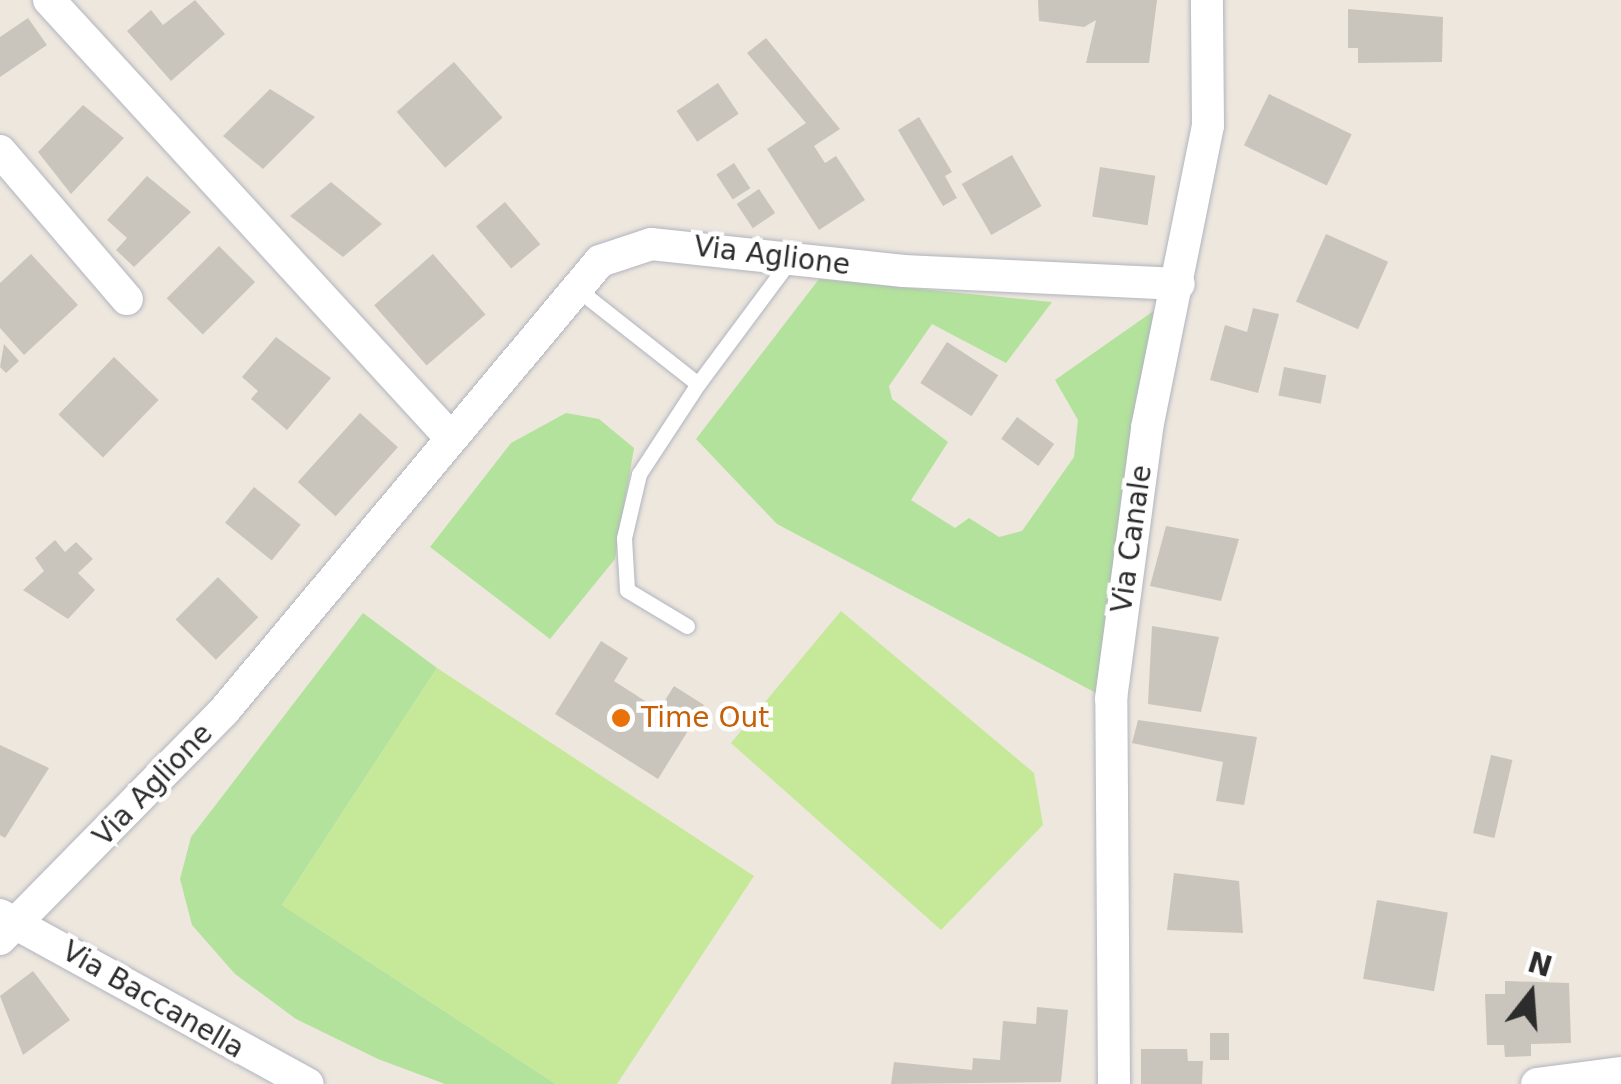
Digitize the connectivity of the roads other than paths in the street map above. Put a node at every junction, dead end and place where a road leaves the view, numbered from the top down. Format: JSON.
{"nodes":[{"id":1,"x":1207,"y":0,"type":"edge"},
{"id":2,"x":51,"y":2,"type":"edge"},
{"id":3,"x":0,"y":151,"type":"edge"},
{"id":4,"x":790,"y":260,"type":"junction"},
{"id":5,"x":1179,"y":284,"type":"junction"},
{"id":6,"x":576,"y":288,"type":"junction"},
{"id":7,"x":127,"y":299,"type":"dead end"},
{"id":8,"x":698,"y":384,"type":"junction"},
{"id":9,"x":450,"y":438,"type":"junction"},
{"id":10,"x":686,"y":626,"type":"dead end"},
{"id":11,"x":7,"y":926,"type":"edge"},
{"id":12,"x":1621,"y":1072,"type":"edge"},
{"id":13,"x":308,"y":1084,"type":"edge"},
{"id":14,"x":1114,"y":1084,"type":"edge"},
{"id":15,"x":1536,"y":1084,"type":"edge"}],
"edges":[{"from":1,"to":5,"type":"street","name":"Via Canale"},
{"from":2,"to":9,"type":"street"},
{"from":3,"to":7,"type":"street"},
{"from":4,"to":5,"type":"street","name":"Via Aglione"},
{"from":4,"to":6,"type":"street","name":"Via Aglione"},
{"from":4,"to":8,"type":"lane"},
{"from":5,"to":14,"type":"street","name":"Via Canale"},
{"from":6,"to":8,"type":"lane"},
{"from":6,"to":9,"type":"street","name":"Via Aglione"},
{"from":8,"to":10,"type":"lane"},
{"from":9,"to":11,"type":"street","name":"Via Aglione"},
{"from":11,"to":13,"type":"street","name":"Via Baccanella"},
{"from":12,"to":15,"type":"street"}]}
